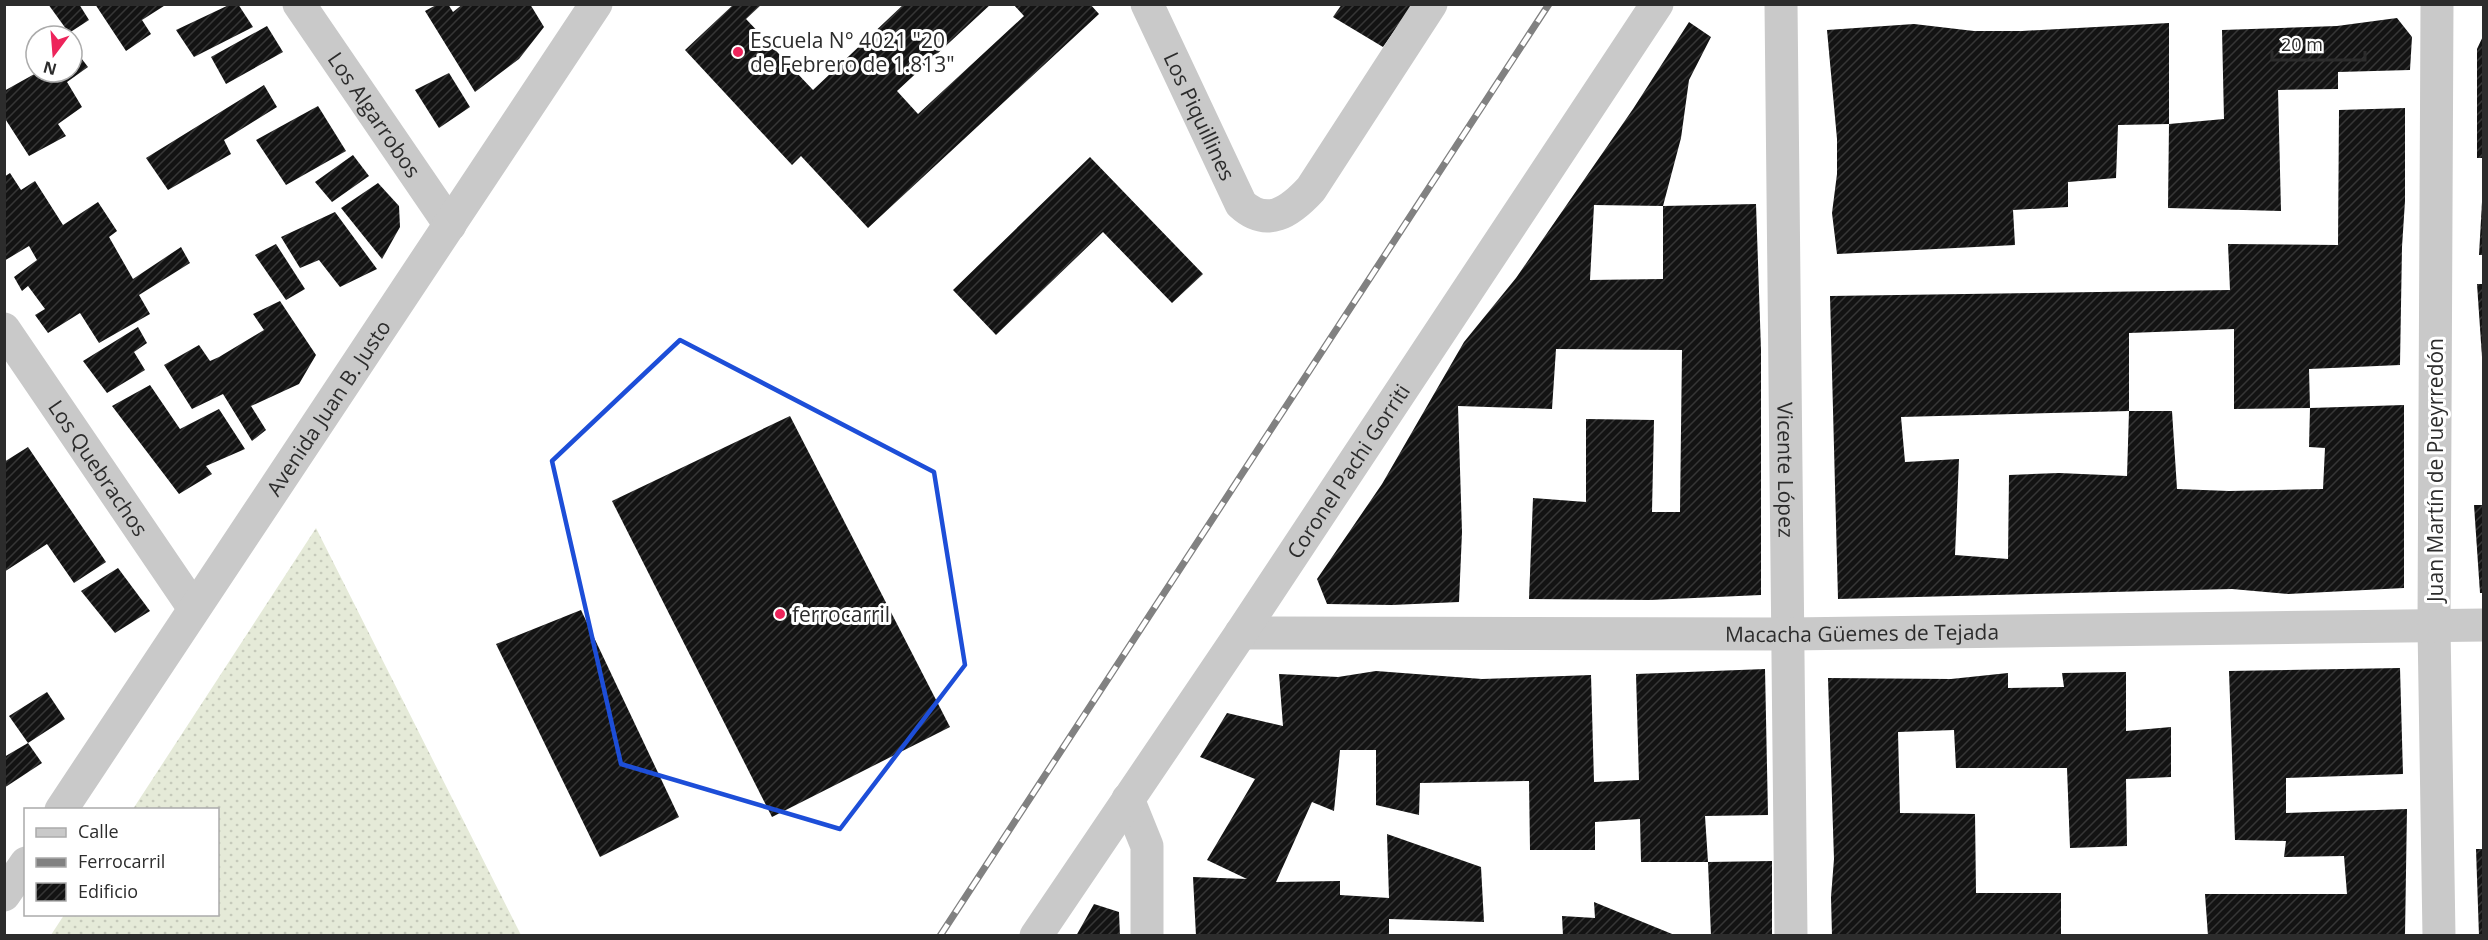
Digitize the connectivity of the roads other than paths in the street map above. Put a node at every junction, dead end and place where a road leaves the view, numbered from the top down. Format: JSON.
{"nodes":[{"id":1,"x":299,"y":4,"type":"edge"},
{"id":2,"x":596,"y":4,"type":"edge"},
{"id":3,"x":1147,"y":4,"type":"edge"},
{"id":4,"x":1431,"y":4,"type":"edge"},
{"id":5,"x":1657,"y":4,"type":"edge"},
{"id":6,"x":1781,"y":4,"type":"edge"},
{"id":7,"x":2437,"y":4,"type":"edge"},
{"id":8,"x":450,"y":225,"type":"junction"},
{"id":9,"x":4,"y":328,"type":"edge"},
{"id":10,"x":193,"y":607,"type":"junction"},
{"id":11,"x":2484,"y":625,"type":"edge"},
{"id":12,"x":2434,"y":626,"type":"junction"},
{"id":13,"x":1241,"y":633,"type":"junction"},
{"id":14,"x":1788,"y":634,"type":"junction"},
{"id":15,"x":1128,"y":799,"type":"junction"},
{"id":16,"x":62,"y":808,"type":"edge"},
{"id":17,"x":24,"y":866,"type":"edge"},
{"id":18,"x":4,"y":895,"type":"edge"},
{"id":19,"x":1036,"y":936,"type":"edge"},
{"id":20,"x":1147,"y":936,"type":"edge"},
{"id":21,"x":1791,"y":936,"type":"edge"},
{"id":22,"x":2439,"y":936,"type":"edge"}],
"edges":[{"from":1,"to":8,"type":"street","name":"Los Algarrobos"},
{"from":2,"to":8,"type":"street","name":"Avenida Juan B. Justo"},
{"from":3,"to":4,"type":"street","name":"Los Piquillines"},
{"from":5,"to":13,"type":"street","name":"Coronel Pachi Gorriti"},
{"from":6,"to":14,"type":"street","name":"Vicente López"},
{"from":7,"to":12,"type":"street","name":"Juan Martín de Pueyrredón"},
{"from":8,"to":10,"type":"street","name":"Avenida Juan B. Justo"},
{"from":9,"to":10,"type":"street","name":"Los Quebrachos"},
{"from":10,"to":16,"type":"street","name":"Avenida Juan B. Justo"},
{"from":11,"to":12,"type":"street","name":"Macacha Güemes de Tejada"},
{"from":12,"to":14,"type":"street","name":"Macacha Güemes de Tejada"},
{"from":12,"to":22,"type":"street","name":"Juan Martín de Pueyrredón"},
{"from":13,"to":14,"type":"street","name":"Macacha Güemes de Tejada"},
{"from":13,"to":15,"type":"street","name":"Coronel Pachi Gorriti"},
{"from":14,"to":21,"type":"street","name":"Vicente López"},
{"from":15,"to":19,"type":"street","name":"Coronel Pachi Gorriti"},
{"from":15,"to":20,"type":"street"},
{"from":17,"to":18,"type":"street"}]}
